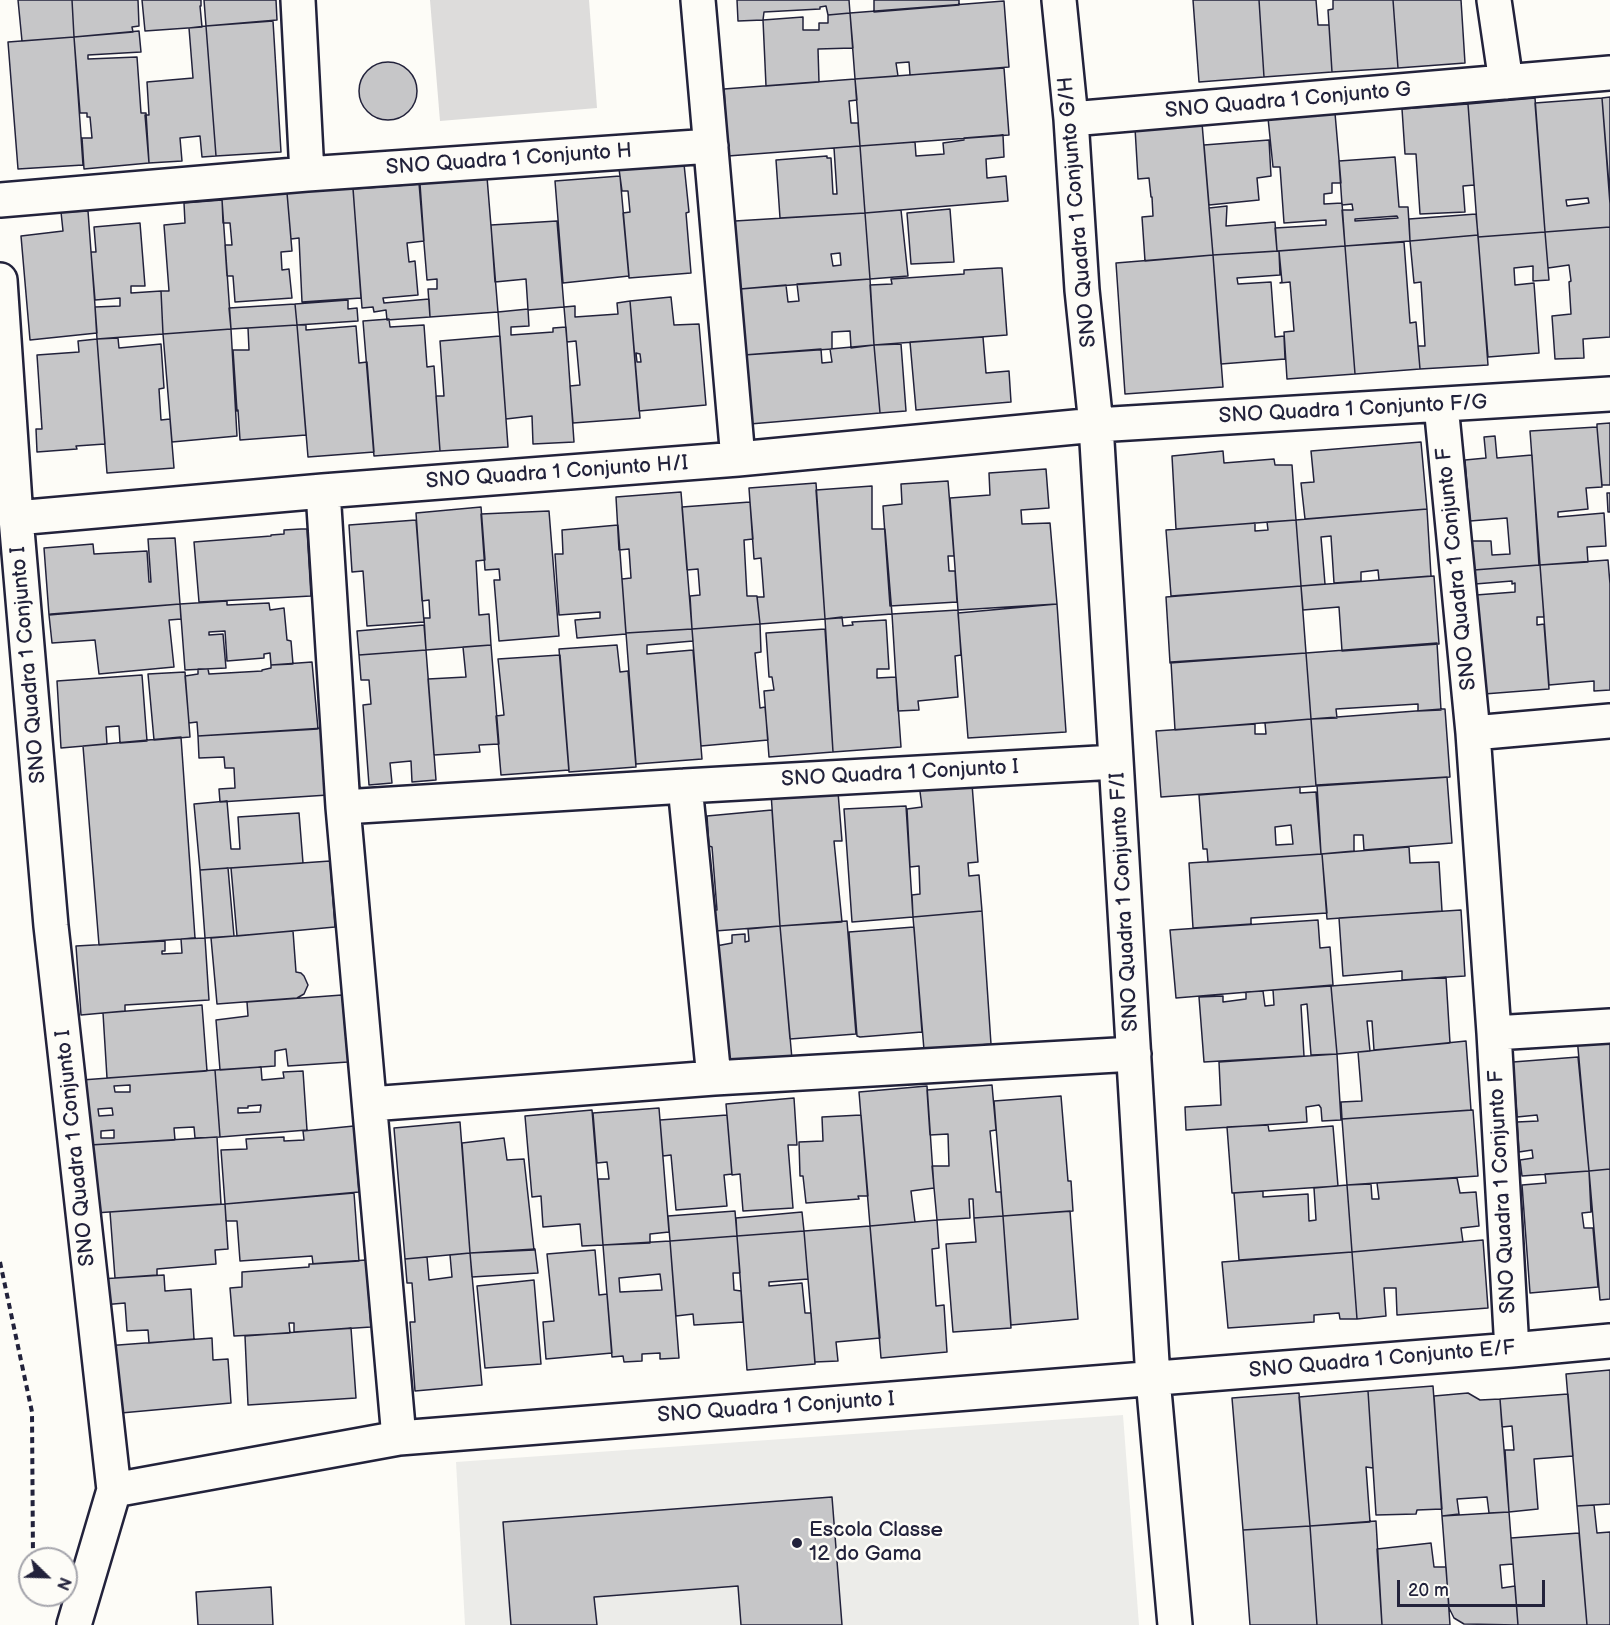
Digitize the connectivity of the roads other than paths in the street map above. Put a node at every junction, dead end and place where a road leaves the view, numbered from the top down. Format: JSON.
{"nodes":[{"id":1,"x":298,"y":0,"type":"edge"},
{"id":2,"x":698,"y":0,"type":"edge"},
{"id":3,"x":1059,"y":0,"type":"edge"},
{"id":4,"x":1494,"y":0,"type":"edge"},
{"id":5,"x":1610,"y":73,"type":"edge"},
{"id":6,"x":1506,"y":82,"type":"junction"},
{"id":7,"x":1071,"y":119,"type":"junction"},
{"id":8,"x":711,"y":146,"type":"junction"},
{"id":9,"x":307,"y":174,"type":"junction"},
{"id":10,"x":0,"y":200,"type":"edge"},
{"id":11,"x":0,"y":280,"type":"edge"},
{"id":12,"x":1610,"y":394,"type":"edge"},
{"id":13,"x":1441,"y":405,"type":"junction"},
{"id":14,"x":1096,"y":425,"type":"junction"},
{"id":15,"x":738,"y":459,"type":"junction"},
{"id":16,"x":323,"y":491,"type":"junction"},
{"id":17,"x":16,"y":518,"type":"junction"},
{"id":18,"x":1610,"y":721,"type":"edge"},
{"id":19,"x":1473,"y":733,"type":"junction"},
{"id":20,"x":1116,"y":762,"type":"junction"},
{"id":21,"x":685,"y":786,"type":"junction"},
{"id":22,"x":343,"y":807,"type":"junction"},
{"id":23,"x":1610,"y":1026,"type":"edge"},
{"id":24,"x":1494,"y":1033,"type":"junction"},
{"id":25,"x":1134,"y":1054,"type":"junction"},
{"id":26,"x":714,"y":1078,"type":"junction"},
{"id":27,"x":370,"y":1104,"type":"junction"},
{"id":28,"x":1610,"y":1341,"type":"edge"},
{"id":29,"x":1512,"y":1350,"type":"junction"},
{"id":30,"x":1153,"y":1379,"type":"junction"},
{"id":31,"x":399,"y":1438,"type":"junction"},
{"id":32,"x":114,"y":1490,"type":"junction"},
{"id":33,"x":74,"y":1625,"type":"edge"},
{"id":34,"x":1175,"y":1625,"type":"edge"}],
"edges":[{"from":1,"to":9,"type":"street"},
{"from":2,"to":8,"type":"street"},
{"from":3,"to":7,"type":"street","name":"SNO Quadra 1 Conjunto G/H"},
{"from":4,"to":6,"type":"street"},
{"from":5,"to":6,"type":"street","name":"SNO Quadra 1 Conjunto G"},
{"from":6,"to":7,"type":"street","name":"SNO Quadra 1 Conjunto G"},
{"from":7,"to":14,"type":"street","name":"SNO Quadra 1 Conjunto G/H"},
{"from":8,"to":9,"type":"street","name":"SNO Quadra 1 Conjunto H"},
{"from":8,"to":15,"type":"street"},
{"from":9,"to":10,"type":"street","name":"SNO Quadra 1 Conjunto H"},
{"from":11,"to":17,"type":"street"},
{"from":12,"to":13,"type":"street","name":"SNO Quadra 1 Conjunto F/G"},
{"from":13,"to":14,"type":"street","name":"SNO Quadra 1 Conjunto F/G"},
{"from":13,"to":19,"type":"street","name":"SNO Quadra 1 Conjunto F"},
{"from":14,"to":15,"type":"street","name":"SNO Quadra 1 Conjunto H/I"},
{"from":14,"to":20,"type":"street","name":"SNO Quadra 1 Conjunto F/I"},
{"from":15,"to":16,"type":"street","name":"SNO Quadra 1 Conjunto H/I"},
{"from":16,"to":17,"type":"street","name":"SNO Quadra 1 Conjunto H/I"},
{"from":16,"to":22,"type":"street"},
{"from":17,"to":32,"type":"street","name":"SNO Quadra 1 Conjunto I"},
{"from":18,"to":19,"type":"street"},
{"from":19,"to":24,"type":"street","name":"SNO Quadra 1 Conjunto F"},
{"from":20,"to":21,"type":"street","name":"SNO Quadra 1 Conjunto I"},
{"from":20,"to":25,"type":"street","name":"SNO Quadra 1 Conjunto F/I"},
{"from":21,"to":22,"type":"street","name":"SNO Quadra 1 Conjunto I"},
{"from":21,"to":26,"type":"street"},
{"from":22,"to":27,"type":"street"},
{"from":23,"to":24,"type":"street"},
{"from":24,"to":29,"type":"street","name":"SNO Quadra 1 Conjunto F"},
{"from":25,"to":26,"type":"street"},
{"from":25,"to":30,"type":"street","name":"SNO Quadra 1 Conjunto F/I"},
{"from":26,"to":27,"type":"street"},
{"from":27,"to":31,"type":"street"},
{"from":28,"to":29,"type":"street","name":"SNO Quadra 1 Conjunto E/F"},
{"from":29,"to":30,"type":"street","name":"SNO Quadra 1 Conjunto E/F"},
{"from":30,"to":31,"type":"street","name":"SNO Quadra 1 Conjunto I"},
{"from":30,"to":34,"type":"street","name":"SNO Quadra 1 Conjunto F/I"},
{"from":31,"to":32,"type":"street","name":"SNO Quadra 1 Conjunto I"},
{"from":32,"to":33,"type":"street"}]}
